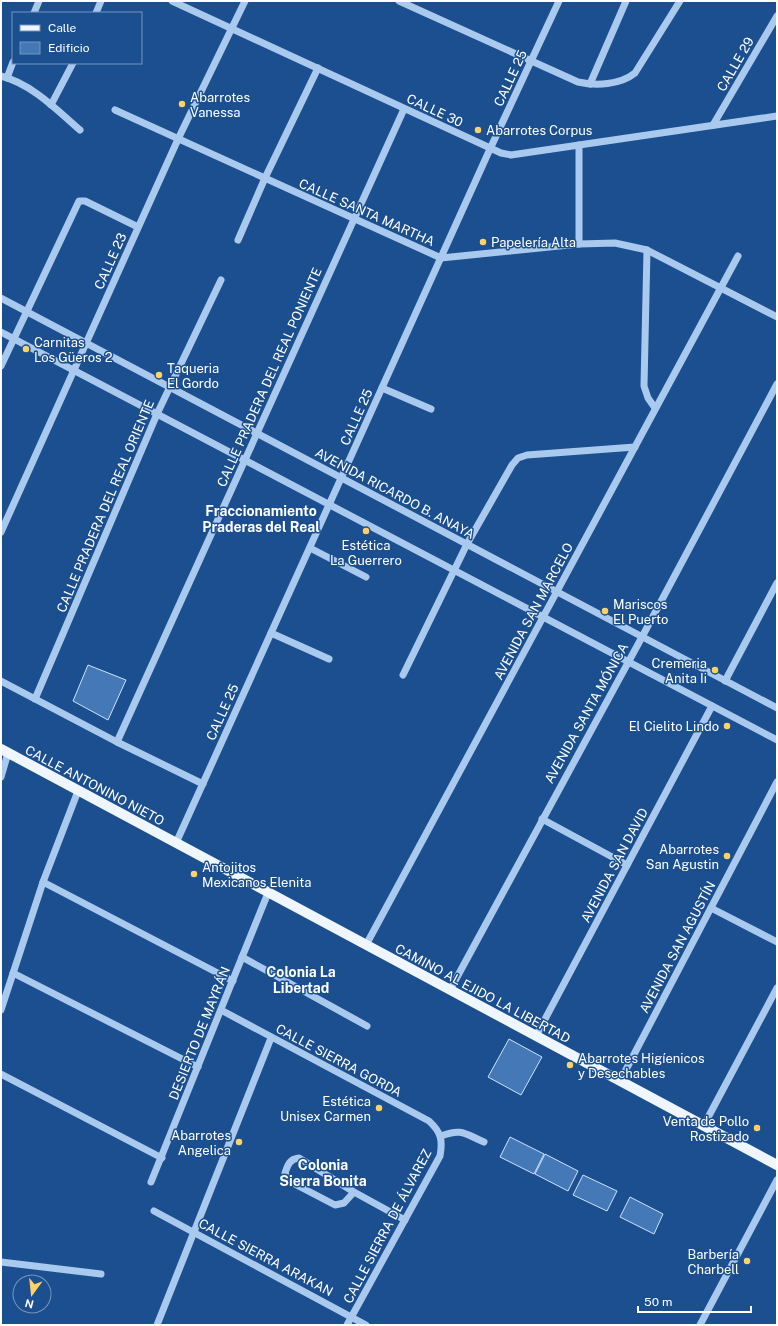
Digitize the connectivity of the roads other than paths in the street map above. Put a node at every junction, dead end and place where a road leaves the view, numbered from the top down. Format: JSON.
{"nodes":[{"id":1,"x":39,"y":1,"type":"edge"},
{"id":2,"x":101,"y":1,"type":"edge"},
{"id":3,"x":172,"y":1,"type":"edge"},
{"id":4,"x":244,"y":1,"type":"edge"},
{"id":5,"x":399,"y":1,"type":"edge"},
{"id":6,"x":559,"y":1,"type":"edge"},
{"id":7,"x":626,"y":1,"type":"edge"},
{"id":8,"x":680,"y":1,"type":"edge"},
{"id":9,"x":34,"y":12,"type":"edge"},
{"id":10,"x":96,"y":12,"type":"edge"},
{"id":11,"x":777,"y":16,"type":"edge"},
{"id":12,"x":231,"y":29,"type":"junction"},
{"id":13,"x":532,"y":60,"type":"junction"},
{"id":14,"x":12,"y":64,"type":"edge"},
{"id":15,"x":72,"y":64,"type":"edge"},
{"id":16,"x":318,"y":68,"type":"junction"},
{"id":17,"x":4,"y":77,"type":"edge"},
{"id":18,"x":590,"y":84,"type":"junction"},
{"id":19,"x":51,"y":105,"type":"junction"},
{"id":20,"x":404,"y":109,"type":"junction"},
{"id":21,"x":115,"y":110,"type":"dead end"},
{"id":22,"x":777,"y":116,"type":"edge"},
{"id":23,"x":713,"y":125,"type":"junction"},
{"id":24,"x":80,"y":130,"type":"dead end"},
{"id":25,"x":179,"y":138,"type":"junction"},
{"id":26,"x":579,"y":145,"type":"junction"},
{"id":27,"x":490,"y":149,"type":"junction"},
{"id":28,"x":265,"y":178,"type":"junction"},
{"id":29,"x":353,"y":219,"type":"junction"},
{"id":30,"x":138,"y":227,"type":"junction"},
{"id":31,"x":238,"y":240,"type":"dead end"},
{"id":32,"x":579,"y":244,"type":"junction"},
{"id":33,"x":647,"y":250,"type":"junction"},
{"id":34,"x":738,"y":256,"type":"dead end"},
{"id":35,"x":441,"y":258,"type":"junction"},
{"id":36,"x":221,"y":280,"type":"dead end"},
{"id":37,"x":721,"y":287,"type":"junction"},
{"id":38,"x":1,"y":298,"type":"edge"},
{"id":39,"x":26,"y":311,"type":"junction"},
{"id":40,"x":777,"y":317,"type":"edge"},
{"id":41,"x":1,"y":332,"type":"edge"},
{"id":42,"x":14,"y":338,"type":"junction"},
{"id":43,"x":87,"y":344,"type":"junction"},
{"id":44,"x":1,"y":366,"type":"edge"},
{"id":45,"x":74,"y":370,"type":"junction"},
{"id":46,"x":777,"y":384,"type":"edge"},
{"id":47,"x":170,"y":387,"type":"junction"},
{"id":48,"x":382,"y":388,"type":"junction"},
{"id":49,"x":655,"y":408,"type":"junction"},
{"id":50,"x":431,"y":409,"type":"dead end"},
{"id":51,"x":157,"y":414,"type":"junction"},
{"id":52,"x":257,"y":434,"type":"junction"},
{"id":53,"x":635,"y":447,"type":"junction"},
{"id":54,"x":245,"y":460,"type":"junction"},
{"id":55,"x":341,"y":478,"type":"junction"},
{"id":56,"x":329,"y":504,"type":"junction"},
{"id":57,"x":1,"y":532,"type":"edge"},
{"id":58,"x":467,"y":544,"type":"junction"},
{"id":59,"x":310,"y":548,"type":"junction"},
{"id":60,"x":454,"y":570,"type":"junction"},
{"id":61,"x":366,"y":577,"type":"dead end"},
{"id":62,"x":777,"y":583,"type":"edge"},
{"id":63,"x":557,"y":592,"type":"junction"},
{"id":64,"x":544,"y":617,"type":"junction"},
{"id":65,"x":271,"y":633,"type":"junction"},
{"id":66,"x":642,"y":637,"type":"junction"},
{"id":67,"x":329,"y":659,"type":"dead end"},
{"id":68,"x":628,"y":661,"type":"junction"},
{"id":69,"x":403,"y":675,"type":"dead end"},
{"id":70,"x":1,"y":681,"type":"edge"},
{"id":71,"x":725,"y":681,"type":"junction"},
{"id":72,"x":35,"y":699,"type":"junction"},
{"id":73,"x":712,"y":706,"type":"junction"},
{"id":74,"x":777,"y":708,"type":"edge"},
{"id":75,"x":777,"y":740,"type":"edge"},
{"id":76,"x":117,"y":742,"type":"junction"},
{"id":77,"x":4,"y":751,"type":"edge"},
{"id":78,"x":1,"y":777,"type":"edge"},
{"id":79,"x":777,"y":782,"type":"edge"},
{"id":80,"x":203,"y":784,"type":"junction"},
{"id":81,"x":78,"y":790,"type":"junction"},
{"id":82,"x":542,"y":819,"type":"junction"},
{"id":83,"x":176,"y":844,"type":"junction"},
{"id":84,"x":627,"y":865,"type":"junction"},
{"id":85,"x":43,"y":882,"type":"junction"},
{"id":86,"x":268,"y":893,"type":"junction"},
{"id":87,"x":711,"y":908,"type":"junction"},
{"id":88,"x":777,"y":942,"type":"edge"},
{"id":89,"x":366,"y":945,"type":"junction"},
{"id":90,"x":242,"y":957,"type":"junction"},
{"id":91,"x":13,"y":973,"type":"junction"},
{"id":92,"x":233,"y":981,"type":"junction"},
{"id":93,"x":777,"y":988,"type":"edge"},
{"id":94,"x":450,"y":990,"type":"junction"},
{"id":95,"x":1,"y":1010,"type":"edge"},
{"id":96,"x":221,"y":1010,"type":"junction"},
{"id":97,"x":367,"y":1026,"type":"dead end"},
{"id":98,"x":536,"y":1036,"type":"junction"},
{"id":99,"x":271,"y":1038,"type":"junction"},
{"id":100,"x":198,"y":1067,"type":"junction"},
{"id":101,"x":1,"y":1074,"type":"edge"},
{"id":102,"x":620,"y":1081,"type":"junction"},
{"id":103,"x":704,"y":1125,"type":"junction"},
{"id":104,"x":441,"y":1136,"type":"junction"},
{"id":105,"x":484,"y":1142,"type":"dead end"},
{"id":106,"x":162,"y":1158,"type":"junction"},
{"id":107,"x":777,"y":1165,"type":"edge"},
{"id":108,"x":777,"y":1180,"type":"edge"},
{"id":109,"x":151,"y":1182,"type":"dead end"},
{"id":110,"x":354,"y":1192,"type":"junction"},
{"id":111,"x":154,"y":1211,"type":"dead end"},
{"id":112,"x":405,"y":1220,"type":"junction"},
{"id":113,"x":194,"y":1232,"type":"junction"},
{"id":114,"x":1,"y":1262,"type":"edge"},
{"id":115,"x":101,"y":1274,"type":"dead end"},
{"id":116,"x":351,"y":1317,"type":"junction"},
{"id":117,"x":157,"y":1325,"type":"edge"},
{"id":118,"x":347,"y":1325,"type":"edge"},
{"id":119,"x":366,"y":1325,"type":"edge"},
{"id":120,"x":700,"y":1325,"type":"edge"}],
"edges":[{"from":1,"to":9,"type":"street"},
{"from":2,"to":10,"type":"street"},
{"from":3,"to":12,"type":"street","name":"CALLE 30"},
{"from":4,"to":12,"type":"street","name":"CALLE 23"},
{"from":5,"to":13,"type":"street"},
{"from":6,"to":13,"type":"street","name":"CALLE 25"},
{"from":7,"to":18,"type":"street"},
{"from":8,"to":18,"type":"street"},
{"from":11,"to":23,"type":"street","name":"CALLE 29"},
{"from":12,"to":16,"type":"street","name":"CALLE 30"},
{"from":12,"to":25,"type":"street","name":"CALLE 23"},
{"from":13,"to":18,"type":"street"},
{"from":13,"to":27,"type":"street","name":"CALLE 25"},
{"from":14,"to":17,"type":"street"},
{"from":15,"to":19,"type":"street"},
{"from":16,"to":20,"type":"street","name":"CALLE 30"},
{"from":16,"to":28,"type":"street"},
{"from":17,"to":19,"type":"street"},
{"from":19,"to":24,"type":"street"},
{"from":20,"to":27,"type":"street","name":"CALLE 30"},
{"from":20,"to":29,"type":"street","name":"CALLE PRADERA DEL REAL PONIENTE"},
{"from":21,"to":25,"type":"street","name":"CALLE SANTA MARTHA"},
{"from":22,"to":23,"type":"street","name":"CALLE 30"},
{"from":23,"to":26,"type":"street","name":"CALLE 30"},
{"from":25,"to":28,"type":"street","name":"CALLE SANTA MARTHA"},
{"from":25,"to":30,"type":"street","name":"CALLE 23"},
{"from":26,"to":27,"type":"street","name":"CALLE 30"},
{"from":26,"to":32,"type":"street"},
{"from":27,"to":35,"type":"street","name":"CALLE 25"},
{"from":28,"to":29,"type":"street","name":"CALLE SANTA MARTHA"},
{"from":28,"to":31,"type":"street"},
{"from":29,"to":35,"type":"street","name":"CALLE SANTA MARTHA"},
{"from":29,"to":52,"type":"street","name":"CALLE PRADERA DEL REAL PONIENTE"},
{"from":30,"to":39,"type":"street"},
{"from":30,"to":43,"type":"street","name":"CALLE 23"},
{"from":32,"to":33,"type":"street","name":"CALLE SANTA MARTHA"},
{"from":32,"to":35,"type":"street","name":"CALLE SANTA MARTHA"},
{"from":33,"to":37,"type":"street","name":"CALLE SANTA MARTHA"},
{"from":33,"to":49,"type":"street"},
{"from":34,"to":37,"type":"street","name":"AVENIDA SAN MARCELO"},
{"from":35,"to":48,"type":"street","name":"CALLE 25"},
{"from":36,"to":47,"type":"street","name":"CALLE PRADERA DEL REAL ORIENTE"},
{"from":37,"to":40,"type":"street","name":"CALLE SANTA MARTHA"},
{"from":37,"to":49,"type":"street","name":"AVENIDA SAN MARCELO"},
{"from":38,"to":39,"type":"street","name":"AVENIDA RICARDO B. ANAYA"},
{"from":39,"to":42,"type":"street"},
{"from":39,"to":43,"type":"street","name":"AVENIDA RICARDO B. ANAYA"},
{"from":41,"to":42,"type":"street"},
{"from":42,"to":44,"type":"street"},
{"from":42,"to":45,"type":"street"},
{"from":43,"to":45,"type":"street","name":"CALLE 23"},
{"from":43,"to":47,"type":"street","name":"AVENIDA RICARDO B. ANAYA"},
{"from":45,"to":51,"type":"street"},
{"from":45,"to":57,"type":"street","name":"CALLE 23"},
{"from":46,"to":66,"type":"street","name":"AVENIDA SANTA MÓNICA"},
{"from":47,"to":51,"type":"street","name":"CALLE PRADERA DEL REAL ORIENTE"},
{"from":47,"to":52,"type":"street","name":"AVENIDA RICARDO B. ANAYA"},
{"from":48,"to":50,"type":"street"},
{"from":48,"to":55,"type":"street","name":"CALLE 25"},
{"from":49,"to":53,"type":"street","name":"AVENIDA SAN MARCELO"},
{"from":51,"to":54,"type":"street"},
{"from":51,"to":72,"type":"street","name":"CALLE PRADERA DEL REAL ORIENTE"},
{"from":52,"to":54,"type":"street","name":"CALLE PRADERA DEL REAL PONIENTE"},
{"from":52,"to":55,"type":"street","name":"AVENIDA RICARDO B. ANAYA"},
{"from":53,"to":58,"type":"street"},
{"from":53,"to":63,"type":"street","name":"AVENIDA SAN MARCELO"},
{"from":54,"to":56,"type":"street"},
{"from":54,"to":76,"type":"street","name":"CALLE PRADERA DEL REAL PONIENTE"},
{"from":55,"to":56,"type":"street","name":"CALLE 25"},
{"from":55,"to":58,"type":"street","name":"AVENIDA RICARDO B. ANAYA"},
{"from":56,"to":59,"type":"street","name":"CALLE 25"},
{"from":56,"to":60,"type":"street"},
{"from":58,"to":60,"type":"street"},
{"from":58,"to":63,"type":"street","name":"AVENIDA RICARDO B. ANAYA"},
{"from":59,"to":61,"type":"street"},
{"from":59,"to":65,"type":"street","name":"CALLE 25"},
{"from":60,"to":64,"type":"street"},
{"from":60,"to":69,"type":"street"},
{"from":62,"to":71,"type":"street"},
{"from":63,"to":64,"type":"street","name":"AVENIDA SAN MARCELO"},
{"from":63,"to":66,"type":"street","name":"AVENIDA RICARDO B. ANAYA"},
{"from":64,"to":68,"type":"street"},
{"from":64,"to":89,"type":"street","name":"AVENIDA SAN MARCELO"},
{"from":65,"to":67,"type":"street"},
{"from":65,"to":80,"type":"street","name":"CALLE 25"},
{"from":66,"to":68,"type":"street","name":"AVENIDA SANTA MÓNICA"},
{"from":66,"to":71,"type":"street","name":"AVENIDA RICARDO B. ANAYA"},
{"from":68,"to":73,"type":"street"},
{"from":68,"to":82,"type":"street","name":"AVENIDA SANTA MÓNICA"},
{"from":70,"to":72,"type":"street"},
{"from":71,"to":74,"type":"street","name":"AVENIDA RICARDO B. ANAYA"},
{"from":72,"to":76,"type":"street"},
{"from":73,"to":75,"type":"street"},
{"from":73,"to":84,"type":"street","name":"AVENIDA SAN DAVID"},
{"from":76,"to":80,"type":"street"},
{"from":77,"to":78,"type":"street"},
{"from":77,"to":81,"type":"main road","name":"CALLE ANTONINO NIETO"},
{"from":79,"to":87,"type":"street","name":"AVENIDA SAN AGUSTÍN"},
{"from":80,"to":83,"type":"street","name":"CALLE 25"},
{"from":81,"to":83,"type":"main road","name":"CALLE ANTONINO NIETO"},
{"from":81,"to":85,"type":"street"},
{"from":82,"to":84,"type":"street"},
{"from":82,"to":94,"type":"street","name":"AVENIDA SANTA MÓNICA"},
{"from":83,"to":86,"type":"main road","name":"CAMINO AL EJIDO LA LIBERTAD"},
{"from":84,"to":98,"type":"street","name":"AVENIDA SAN DAVID"},
{"from":85,"to":91,"type":"street"},
{"from":85,"to":92,"type":"street"},
{"from":86,"to":89,"type":"main road","name":"CAMINO AL EJIDO LA LIBERTAD"},
{"from":86,"to":90,"type":"street","name":"DESIERTO DE MAYRÁN"},
{"from":87,"to":88,"type":"street"},
{"from":87,"to":102,"type":"street","name":"AVENIDA SAN AGUSTÍN"},
{"from":89,"to":94,"type":"main road","name":"CAMINO AL EJIDO LA LIBERTAD"},
{"from":90,"to":92,"type":"street","name":"DESIERTO DE MAYRÁN"},
{"from":90,"to":97,"type":"street"},
{"from":91,"to":95,"type":"street"},
{"from":91,"to":100,"type":"street"},
{"from":92,"to":96,"type":"street","name":"DESIERTO DE MAYRÁN"},
{"from":93,"to":103,"type":"street"},
{"from":94,"to":98,"type":"main road","name":"CAMINO AL EJIDO LA LIBERTAD"},
{"from":96,"to":99,"type":"street","name":"CALLE SIERRA GORDA"},
{"from":96,"to":100,"type":"street","name":"DESIERTO DE MAYRÁN"},
{"from":98,"to":102,"type":"main road","name":"CAMINO AL EJIDO LA LIBERTAD"},
{"from":99,"to":104,"type":"street","name":"CALLE SIERRA GORDA"},
{"from":99,"to":113,"type":"street"},
{"from":100,"to":106,"type":"street","name":"DESIERTO DE MAYRÁN"},
{"from":101,"to":106,"type":"street"},
{"from":102,"to":103,"type":"main road","name":"CAMINO AL EJIDO LA LIBERTAD"},
{"from":103,"to":107,"type":"main road","name":"CAMINO AL EJIDO LA LIBERTAD"},
{"from":104,"to":105,"type":"street"},
{"from":104,"to":112,"type":"street","name":"CALLE SIERRA DE ÁLVAREZ"},
{"from":106,"to":109,"type":"street","name":"DESIERTO DE MAYRÁN"},
{"from":108,"to":120,"type":"street"},
{"from":110,"to":110,"type":"street"},
{"from":110,"to":112,"type":"street"},
{"from":111,"to":113,"type":"street","name":"CALLE SIERRA ARAKAN"},
{"from":112,"to":116,"type":"street","name":"CALLE SIERRA DE ÁLVAREZ"},
{"from":113,"to":116,"type":"street","name":"CALLE SIERRA ARAKAN"},
{"from":113,"to":117,"type":"street"},
{"from":114,"to":115,"type":"street"},
{"from":116,"to":118,"type":"street","name":"CALLE SIERRA DE ÁLVAREZ"},
{"from":116,"to":119,"type":"street","name":"CALLE SIERRA ARAKAN"}]}
